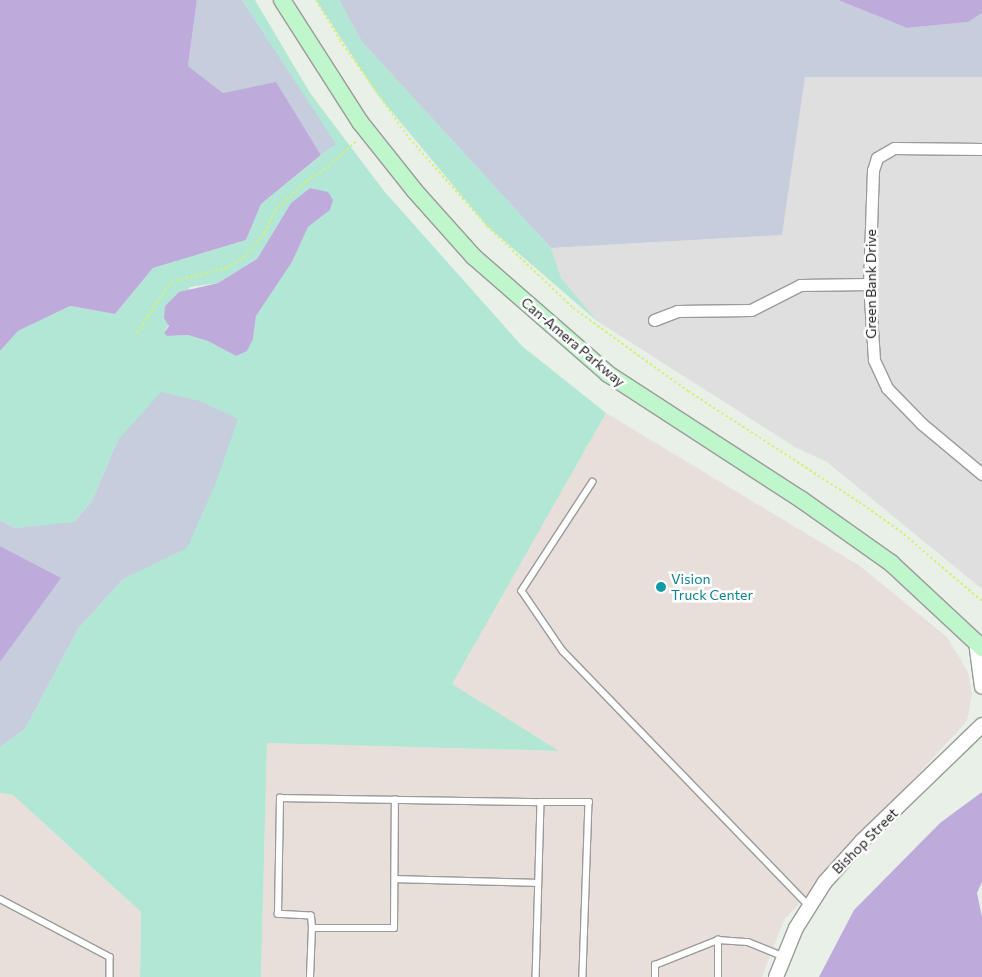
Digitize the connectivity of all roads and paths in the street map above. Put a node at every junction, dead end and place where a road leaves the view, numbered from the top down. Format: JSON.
{"nodes":[{"id":1,"x":282,"y":0,"type":"edge"},
{"id":2,"x":316,"y":0,"type":"edge"},
{"id":3,"x":368,"y":132,"type":"junction"},
{"id":4,"x":982,"y":149,"type":"edge"},
{"id":5,"x":869,"y":284,"type":"junction"},
{"id":6,"x":654,"y":320,"type":"dead end"},
{"id":7,"x":137,"y":333,"type":"dead end"},
{"id":8,"x":982,"y":474,"type":"edge"},
{"id":9,"x":593,"y":482,"type":"dead end"},
{"id":10,"x":982,"y":601,"type":"edge"},
{"id":11,"x":979,"y":645,"type":"edge"},
{"id":12,"x":982,"y":687,"type":"edge"},
{"id":13,"x":981,"y":723,"type":"edge"},
{"id":14,"x":395,"y":800,"type":"junction"},
{"id":15,"x":541,"y":802,"type":"junction"},
{"id":16,"x":395,"y":880,"type":"junction"},
{"id":17,"x":538,"y":883,"type":"junction"},
{"id":18,"x":0,"y":899,"type":"edge"},
{"id":19,"x":809,"y":906,"type":"junction"},
{"id":20,"x":312,"y":928,"type":"junction"},
{"id":21,"x":718,"y":940,"type":"junction"},
{"id":22,"x":783,"y":956,"type":"junction"},
{"id":23,"x":110,"y":977,"type":"edge"},
{"id":24,"x":310,"y":977,"type":"edge"},
{"id":25,"x":536,"y":977,"type":"edge"},
{"id":26,"x":583,"y":977,"type":"edge"},
{"id":27,"x":655,"y":977,"type":"edge"},
{"id":28,"x":718,"y":977,"type":"edge"},
{"id":29,"x":776,"y":977,"type":"edge"}],
"edges":[{"from":1,"to":3,"type":"main road","name":"Can-Amera Parkway"},
{"from":2,"to":10,"type":"path"},
{"from":3,"to":7,"type":"path"},
{"from":3,"to":11,"type":"main road","name":"Can-Amera Parkway"},
{"from":4,"to":5,"type":"street","name":"Green Bank Drive"},
{"from":5,"to":6,"type":"street"},
{"from":5,"to":8,"type":"street","name":"Green Bank Drive"},
{"from":9,"to":19,"type":"lane"},
{"from":11,"to":12,"type":"street"},
{"from":13,"to":19,"type":"street","name":"Bishop Street"},
{"from":14,"to":15,"type":"lane"},
{"from":14,"to":16,"type":"lane"},
{"from":14,"to":20,"type":"lane"},
{"from":15,"to":17,"type":"lane"},
{"from":15,"to":26,"type":"lane"},
{"from":16,"to":17,"type":"lane"},
{"from":16,"to":20,"type":"lane"},
{"from":17,"to":25,"type":"lane"},
{"from":18,"to":23,"type":"lane"},
{"from":19,"to":22,"type":"street","name":"Bishop Street"},
{"from":20,"to":24,"type":"lane"},
{"from":21,"to":22,"type":"lane"},
{"from":21,"to":27,"type":"lane"},
{"from":21,"to":28,"type":"lane"},
{"from":22,"to":29,"type":"street","name":"Bishop Street"}]}
